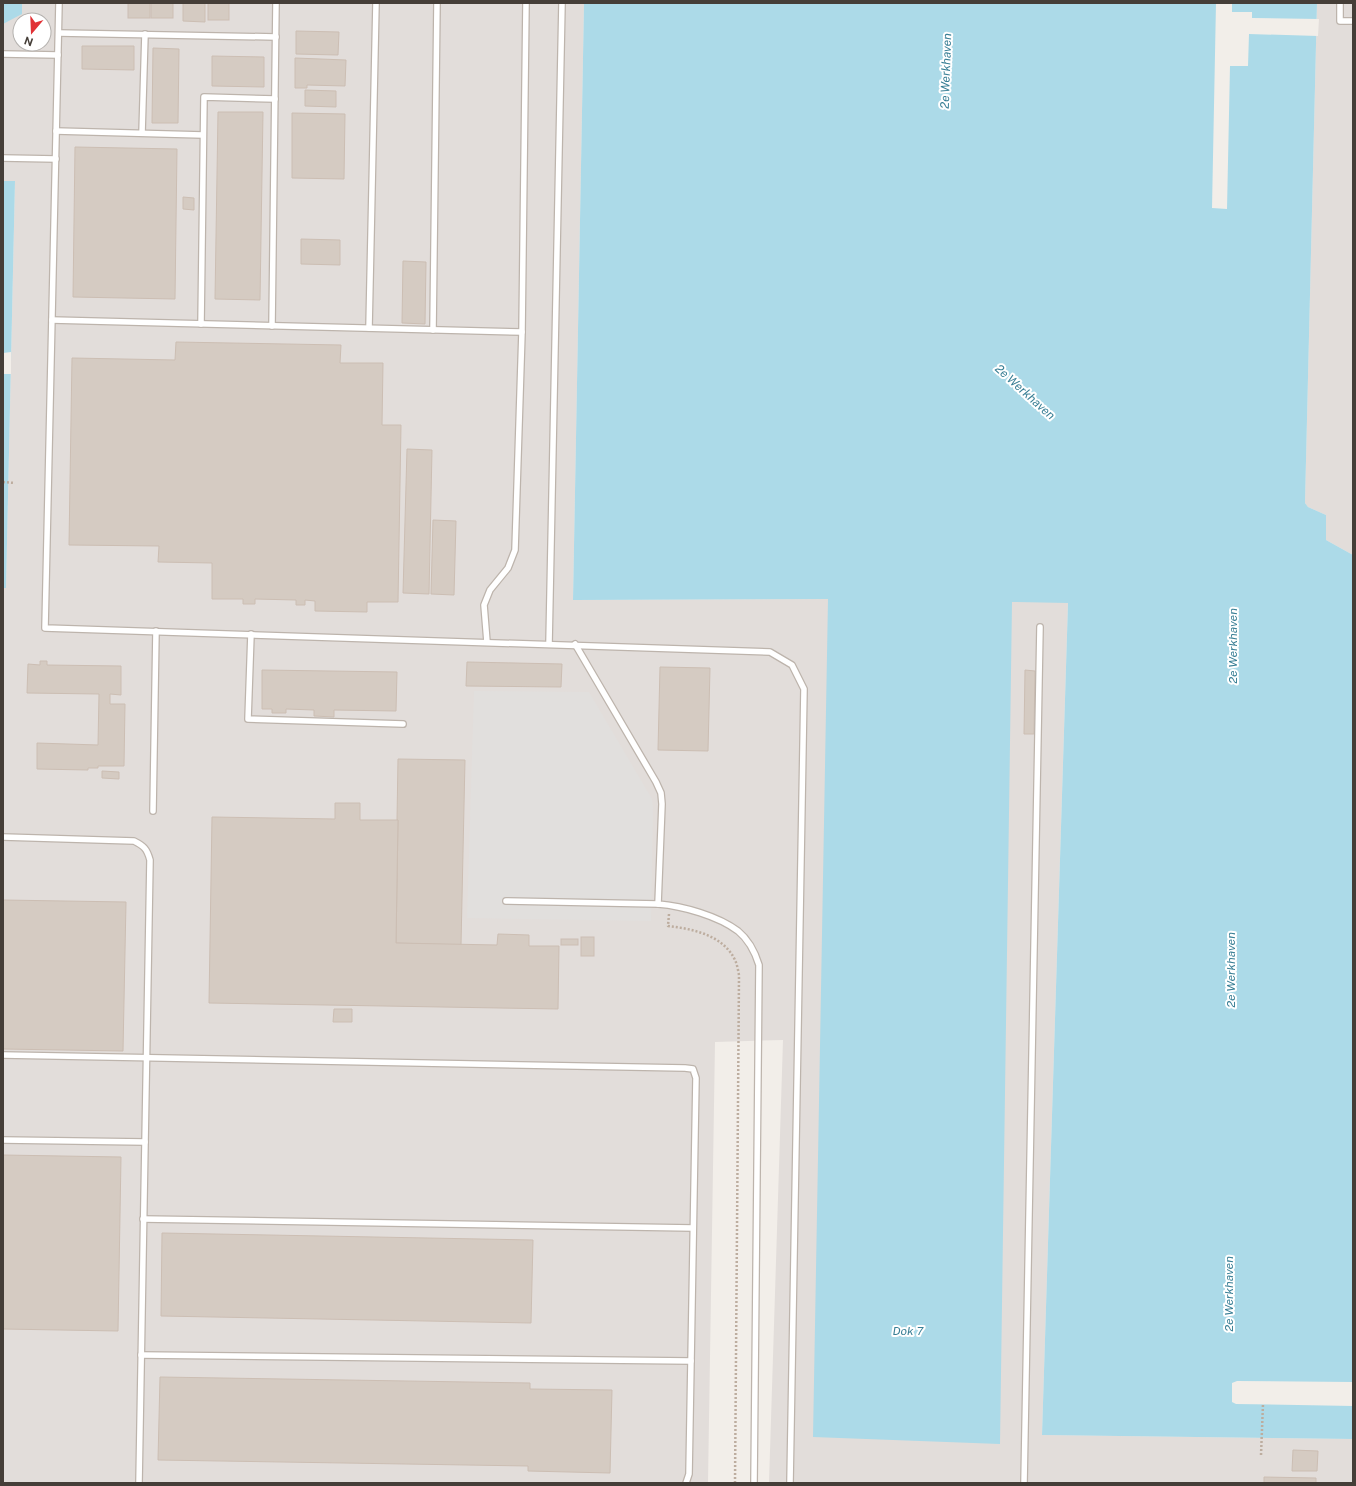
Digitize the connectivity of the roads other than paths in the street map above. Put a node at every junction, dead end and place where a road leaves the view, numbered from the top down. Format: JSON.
{"nodes":[{"id":1,"x":60,"y":3,"type":"edge"},
{"id":2,"x":276,"y":3,"type":"edge"},
{"id":3,"x":376,"y":3,"type":"edge"},
{"id":4,"x":437,"y":3,"type":"edge"},
{"id":5,"x":526,"y":3,"type":"edge"},
{"id":6,"x":562,"y":3,"type":"edge"},
{"id":7,"x":1340,"y":3,"type":"edge"},
{"id":8,"x":1353,"y":21,"type":"edge"},
{"id":9,"x":59,"y":33,"type":"junction"},
{"id":10,"x":145,"y":34,"type":"junction"},
{"id":11,"x":276,"y":37,"type":"junction"},
{"id":12,"x":3,"y":54,"type":"edge"},
{"id":13,"x":58,"y":55,"type":"junction"},
{"id":14,"x":275,"y":99,"type":"junction"},
{"id":15,"x":56,"y":131,"type":"junction"},
{"id":16,"x":142,"y":133,"type":"junction"},
{"id":17,"x":204,"y":135,"type":"junction"},
{"id":18,"x":3,"y":158,"type":"edge"},
{"id":19,"x":56,"y":159,"type":"junction"},
{"id":20,"x":52,"y":320,"type":"junction"},
{"id":21,"x":201,"y":324,"type":"junction"},
{"id":22,"x":272,"y":326,"type":"junction"},
{"id":23,"x":369,"y":328,"type":"junction"},
{"id":24,"x":433,"y":330,"type":"junction"},
{"id":25,"x":522,"y":332,"type":"junction"},
{"id":26,"x":1040,"y":627,"type":"dead end"},
{"id":27,"x":156,"y":631,"type":"junction"},
{"id":28,"x":250,"y":634,"type":"junction"},
{"id":29,"x":487,"y":642,"type":"junction"},
{"id":30,"x":549,"y":644,"type":"junction"},
{"id":31,"x":575,"y":644,"type":"junction"},
{"id":32,"x":403,"y":724,"type":"dead end"},
{"id":33,"x":153,"y":811,"type":"dead end"},
{"id":34,"x":3,"y":838,"type":"edge"},
{"id":35,"x":506,"y":901,"type":"dead end"},
{"id":36,"x":658,"y":904,"type":"junction"},
{"id":37,"x":3,"y":1055,"type":"edge"},
{"id":38,"x":146,"y":1058,"type":"junction"},
{"id":39,"x":3,"y":1140,"type":"edge"},
{"id":40,"x":145,"y":1142,"type":"junction"},
{"id":41,"x":143,"y":1219,"type":"junction"},
{"id":42,"x":693,"y":1228,"type":"junction"},
{"id":43,"x":141,"y":1355,"type":"junction"},
{"id":44,"x":691,"y":1361,"type":"junction"},
{"id":45,"x":139,"y":1483,"type":"edge"},
{"id":46,"x":686,"y":1483,"type":"edge"},
{"id":47,"x":754,"y":1483,"type":"edge"},
{"id":48,"x":790,"y":1483,"type":"edge"},
{"id":49,"x":1024,"y":1483,"type":"edge"}],
"edges":[{"from":1,"to":9,"type":"lane"},
{"from":2,"to":11,"type":"lane"},
{"from":3,"to":23,"type":"lane"},
{"from":4,"to":24,"type":"lane"},
{"from":5,"to":25,"type":"lane"},
{"from":6,"to":30,"type":"lane"},
{"from":7,"to":8,"type":"lane"},
{"from":9,"to":10,"type":"lane"},
{"from":9,"to":13,"type":"lane"},
{"from":10,"to":11,"type":"lane"},
{"from":10,"to":16,"type":"lane"},
{"from":11,"to":14,"type":"lane"},
{"from":12,"to":13,"type":"lane"},
{"from":13,"to":15,"type":"lane"},
{"from":14,"to":17,"type":"lane"},
{"from":14,"to":22,"type":"lane"},
{"from":15,"to":16,"type":"lane"},
{"from":15,"to":19,"type":"lane"},
{"from":16,"to":17,"type":"lane"},
{"from":17,"to":21,"type":"lane"},
{"from":18,"to":19,"type":"lane"},
{"from":19,"to":20,"type":"lane"},
{"from":20,"to":21,"type":"lane"},
{"from":20,"to":27,"type":"lane"},
{"from":21,"to":22,"type":"lane"},
{"from":22,"to":23,"type":"lane"},
{"from":23,"to":24,"type":"lane"},
{"from":24,"to":25,"type":"lane"},
{"from":25,"to":29,"type":"lane"},
{"from":26,"to":49,"type":"lane"},
{"from":27,"to":28,"type":"lane"},
{"from":27,"to":33,"type":"lane"},
{"from":28,"to":29,"type":"lane"},
{"from":28,"to":32,"type":"lane"},
{"from":29,"to":30,"type":"lane"},
{"from":30,"to":31,"type":"lane"},
{"from":31,"to":36,"type":"lane"},
{"from":31,"to":48,"type":"lane"},
{"from":34,"to":38,"type":"lane"},
{"from":35,"to":36,"type":"lane"},
{"from":36,"to":47,"type":"lane"},
{"from":37,"to":38,"type":"lane"},
{"from":38,"to":40,"type":"lane"},
{"from":38,"to":42,"type":"lane"},
{"from":39,"to":40,"type":"lane"},
{"from":40,"to":41,"type":"lane"},
{"from":41,"to":42,"type":"lane"},
{"from":41,"to":43,"type":"lane"},
{"from":42,"to":44,"type":"lane"},
{"from":43,"to":44,"type":"lane"},
{"from":43,"to":45,"type":"lane"},
{"from":44,"to":46,"type":"lane"}]}
